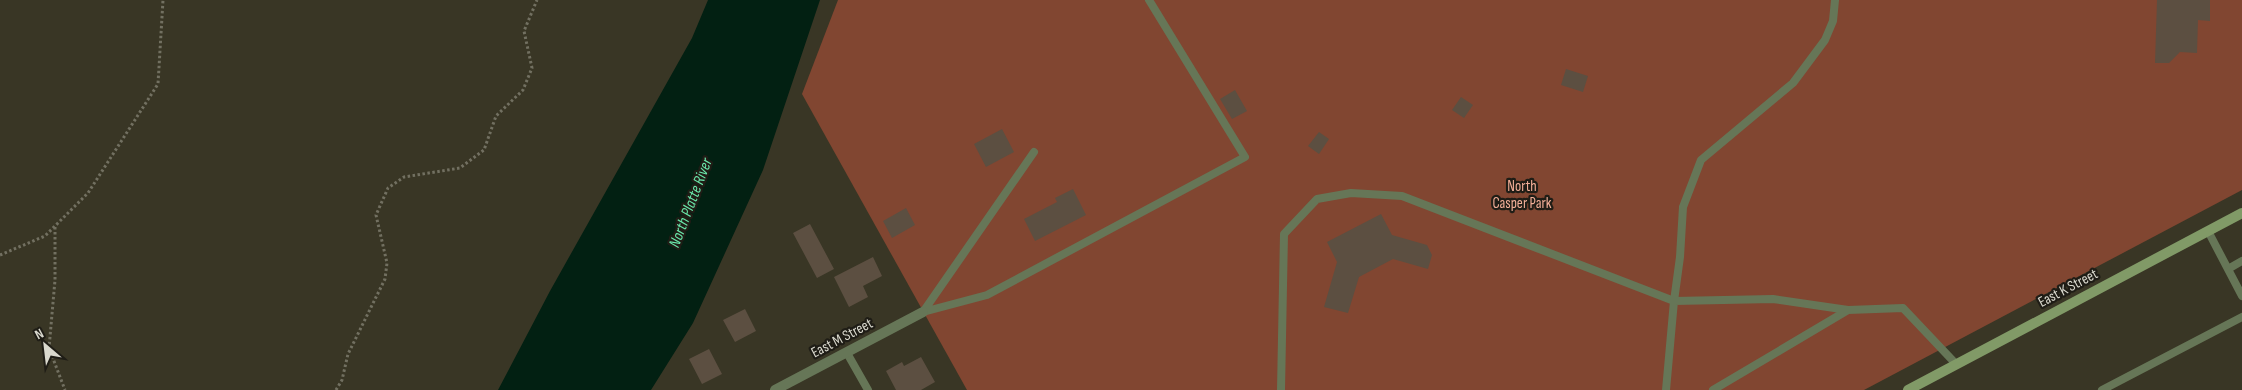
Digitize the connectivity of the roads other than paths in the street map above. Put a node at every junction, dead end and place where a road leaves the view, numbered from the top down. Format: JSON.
{"nodes":[{"id":1,"x":1149,"y":0,"type":"edge"},
{"id":2,"x":1835,"y":0,"type":"edge"},
{"id":3,"x":1034,"y":152,"type":"dead end"},
{"id":4,"x":2242,"y":213,"type":"edge"},
{"id":5,"x":2208,"y":231,"type":"junction"},
{"id":6,"x":2242,"y":261,"type":"edge"},
{"id":7,"x":2228,"y":269,"type":"junction"},
{"id":8,"x":2242,"y":296,"type":"edge"},
{"id":9,"x":1674,"y":302,"type":"junction"},
{"id":10,"x":1848,"y":310,"type":"junction"},
{"id":11,"x":923,"y":312,"type":"junction"},
{"id":12,"x":2242,"y":317,"type":"edge"},
{"id":13,"x":847,"y":353,"type":"junction"},
{"id":14,"x":1956,"y":364,"type":"junction"},
{"id":15,"x":775,"y":390,"type":"edge"},
{"id":16,"x":868,"y":390,"type":"edge"},
{"id":17,"x":1282,"y":390,"type":"edge"},
{"id":18,"x":1666,"y":390,"type":"edge"},
{"id":19,"x":1713,"y":390,"type":"edge"},
{"id":20,"x":1908,"y":390,"type":"edge"},
{"id":21,"x":2102,"y":390,"type":"edge"}],
"edges":[{"from":1,"to":11,"type":"lane"},
{"from":2,"to":9,"type":"lane"},
{"from":3,"to":11,"type":"lane"},
{"from":4,"to":5,"type":"street","name":"East K Street"},
{"from":5,"to":7,"type":"lane"},
{"from":5,"to":14,"type":"street","name":"East K Street"},
{"from":6,"to":7,"type":"lane"},
{"from":7,"to":8,"type":"lane"},
{"from":9,"to":10,"type":"lane"},
{"from":9,"to":17,"type":"lane"},
{"from":9,"to":18,"type":"lane"},
{"from":10,"to":14,"type":"lane"},
{"from":10,"to":19,"type":"lane"},
{"from":11,"to":13,"type":"street","name":"East M Street"},
{"from":12,"to":21,"type":"lane"},
{"from":13,"to":15,"type":"street","name":"East M Street"},
{"from":13,"to":16,"type":"lane"},
{"from":14,"to":20,"type":"street","name":"East K Street"}]}
